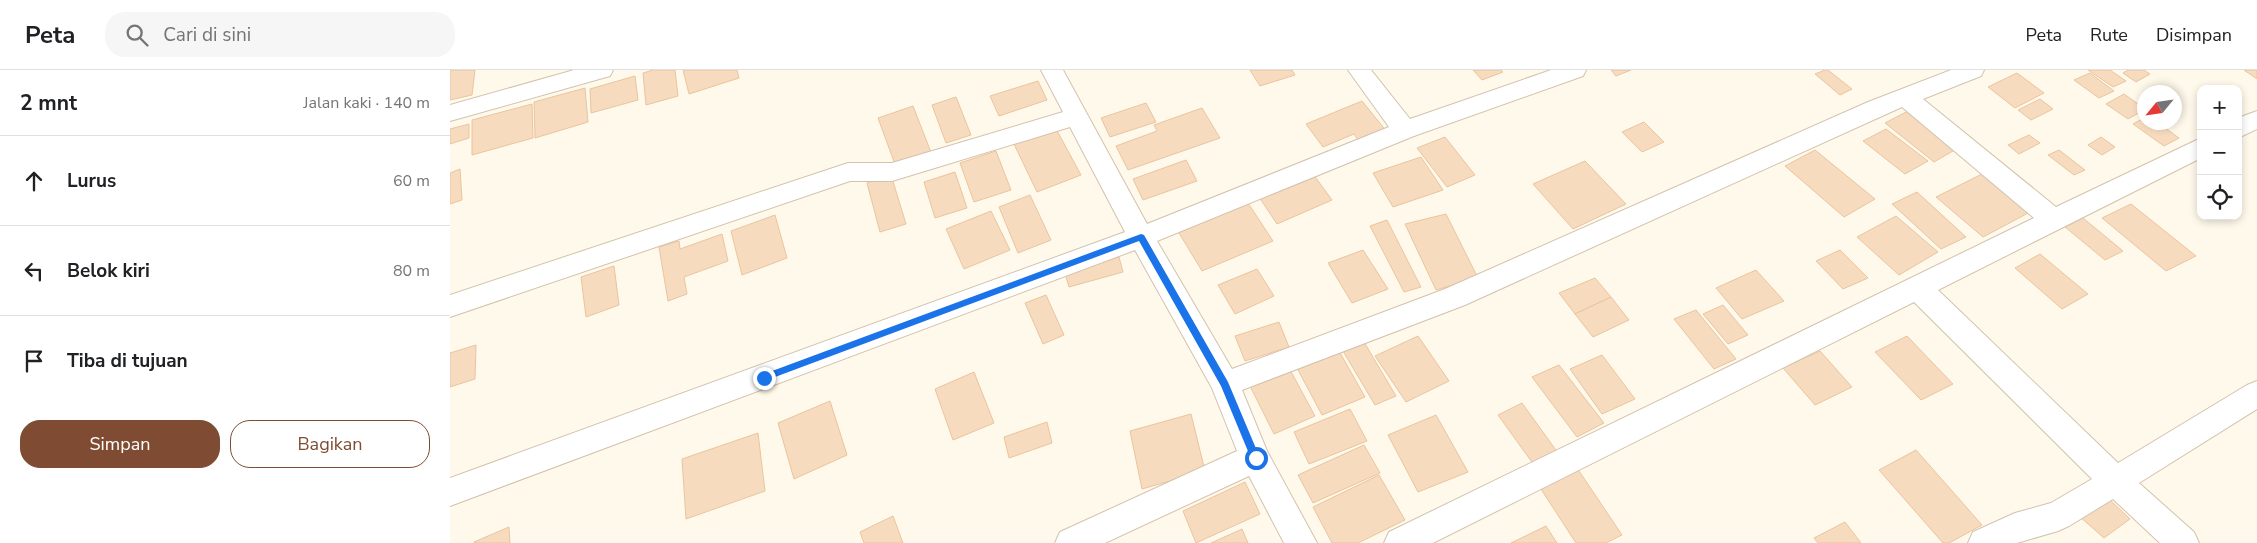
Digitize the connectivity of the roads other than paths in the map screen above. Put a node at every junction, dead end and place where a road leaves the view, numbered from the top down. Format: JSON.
{"nodes":[{"id":1,"x":602,"y":70,"type":"edge"},
{"id":2,"x":1052,"y":70,"type":"edge"},
{"id":3,"x":1359,"y":70,"type":"edge"},
{"id":4,"x":1575,"y":70,"type":"edge"},
{"id":5,"x":1973,"y":70,"type":"edge"},
{"id":6,"x":1905,"y":97,"type":"junction"},
{"id":7,"x":450,"y":113,"type":"edge"},
{"id":8,"x":1076,"y":117,"type":"junction"},
{"id":9,"x":1405,"y":130,"type":"junction"},
{"id":10,"x":2197,"y":149,"type":"edge"},
{"id":11,"x":2054,"y":220,"type":"junction"},
{"id":12,"x":1141,"y":237,"type":"junction"},
{"id":13,"x":1918,"y":288,"type":"junction"},
{"id":14,"x":450,"y":306,"type":"edge"},
{"id":15,"x":1225,"y":384,"type":"junction"},
{"id":16,"x":2257,"y":394,"type":"edge"},
{"id":17,"x":1256,"y":458,"type":"junction"},
{"id":18,"x":2116,"y":482,"type":"junction"},
{"id":19,"x":450,"y":492,"type":"edge"},
{"id":20,"x":1070,"y":543,"type":"edge"},
{"id":21,"x":1301,"y":543,"type":"edge"},
{"id":22,"x":1400,"y":543,"type":"edge"},
{"id":23,"x":1984,"y":543,"type":"edge"},
{"id":24,"x":2183,"y":543,"type":"edge"}],
"edges":[{"from":1,"to":7,"type":"street"},
{"from":2,"to":8,"type":"street"},
{"from":3,"to":9,"type":"street"},
{"from":4,"to":9,"type":"street"},
{"from":5,"to":6,"type":"street"},
{"from":6,"to":11,"type":"street"},
{"from":6,"to":15,"type":"street"},
{"from":8,"to":12,"type":"street"},
{"from":8,"to":14,"type":"street"},
{"from":9,"to":12,"type":"street"},
{"from":10,"to":11,"type":"street"},
{"from":11,"to":13,"type":"street"},
{"from":12,"to":15,"type":"street"},
{"from":12,"to":19,"type":"street"},
{"from":13,"to":18,"type":"street"},
{"from":13,"to":22,"type":"street"},
{"from":15,"to":17,"type":"street"},
{"from":16,"to":18,"type":"street"},
{"from":17,"to":20,"type":"street"},
{"from":17,"to":21,"type":"street"},
{"from":18,"to":23,"type":"street"},
{"from":18,"to":24,"type":"street"}]}
